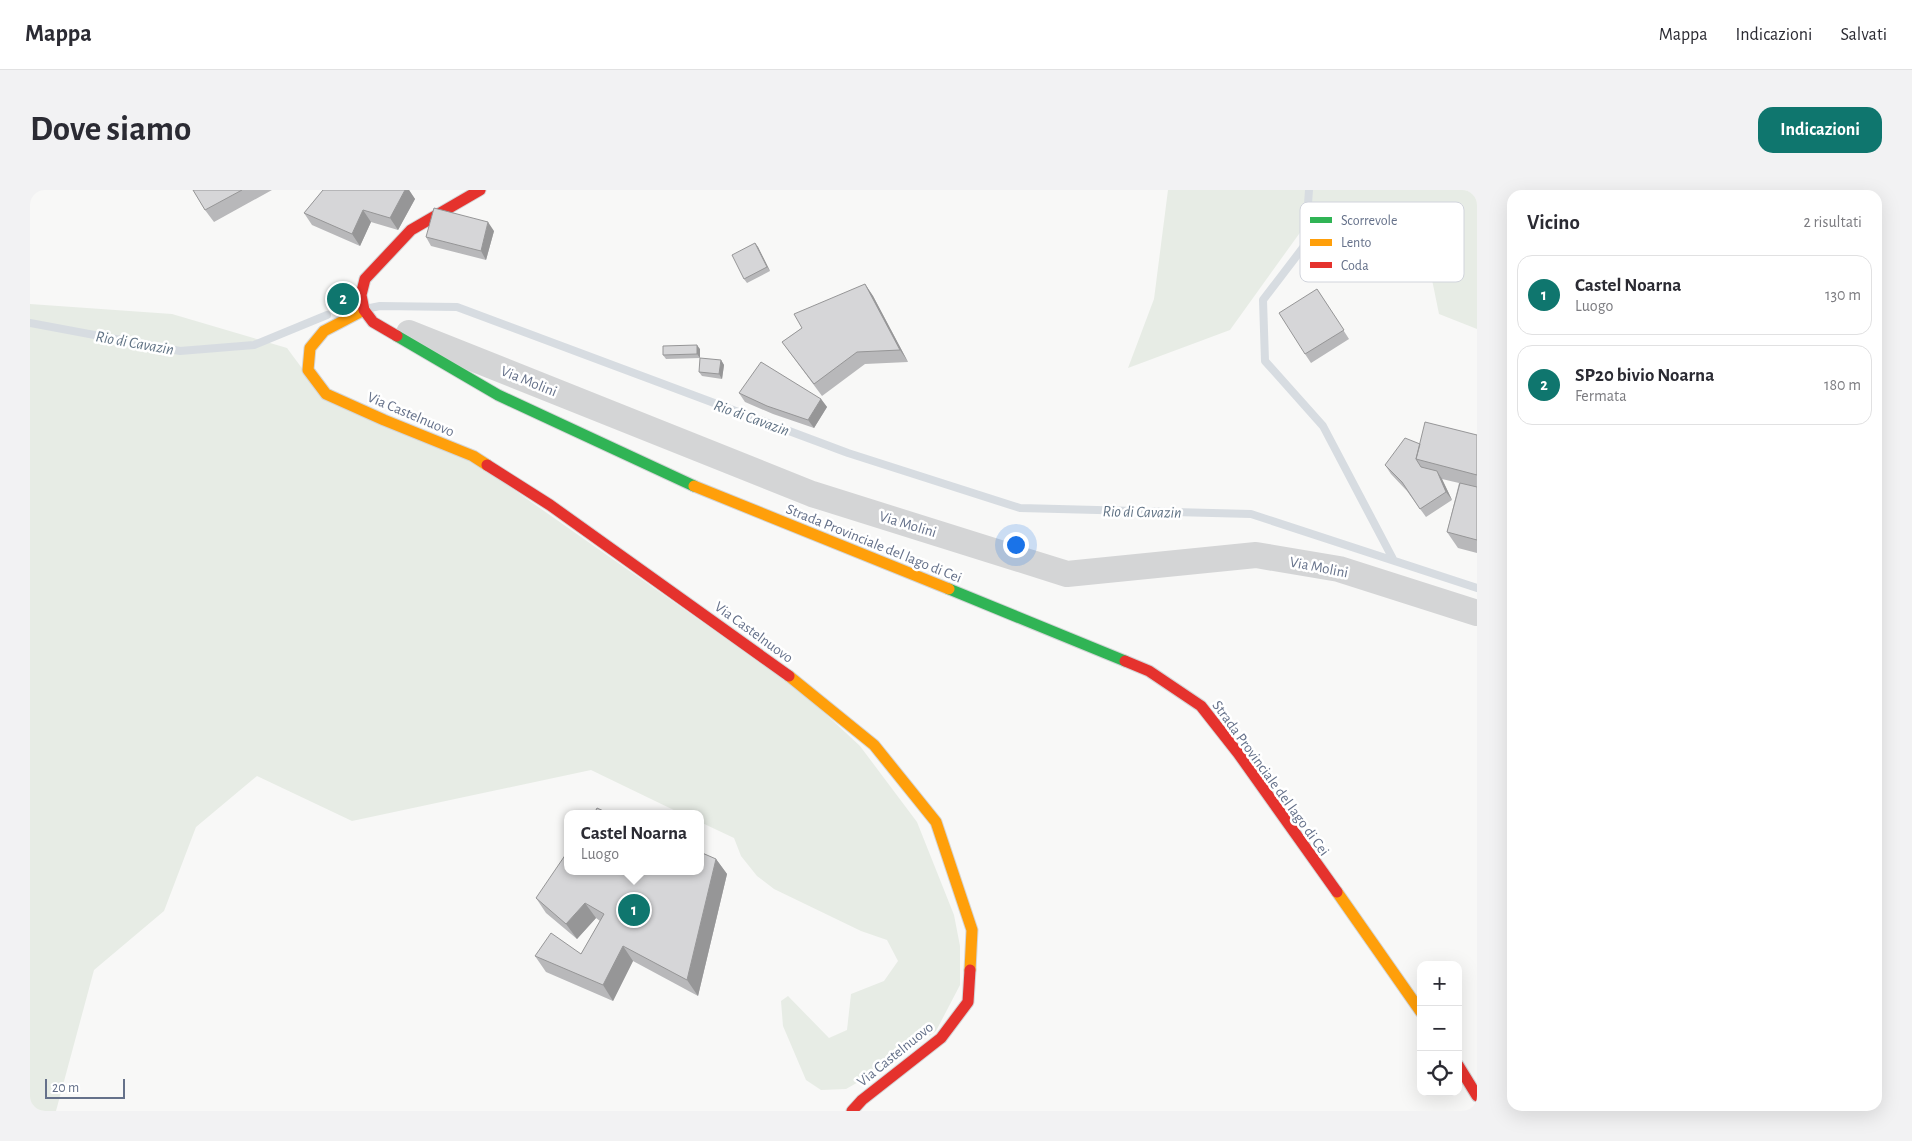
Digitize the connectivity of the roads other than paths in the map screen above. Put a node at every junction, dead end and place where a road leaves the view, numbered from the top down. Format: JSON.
{"nodes":[{"id":1,"x":480,"y":190,"type":"edge"},
{"id":2,"x":364,"y":310,"type":"junction"},
{"id":3,"x":1477,"y":613,"type":"edge"},
{"id":4,"x":1417,"y":1006,"type":"edge"},
{"id":5,"x":1462,"y":1072,"type":"edge"},
{"id":6,"x":1477,"y":1096,"type":"edge"},
{"id":7,"x":852,"y":1111,"type":"edge"}],
"edges":[{"from":1,"to":2,"type":"main road"},
{"from":2,"to":3,"type":"street","name":"Via Molini"},
{"from":2,"to":4,"type":"main road","name":"Strada Provinciale del lago di Cei"},
{"from":2,"to":7,"type":"main road","name":"Via Castelnuovo"},
{"from":5,"to":6,"type":"main road"}]}
